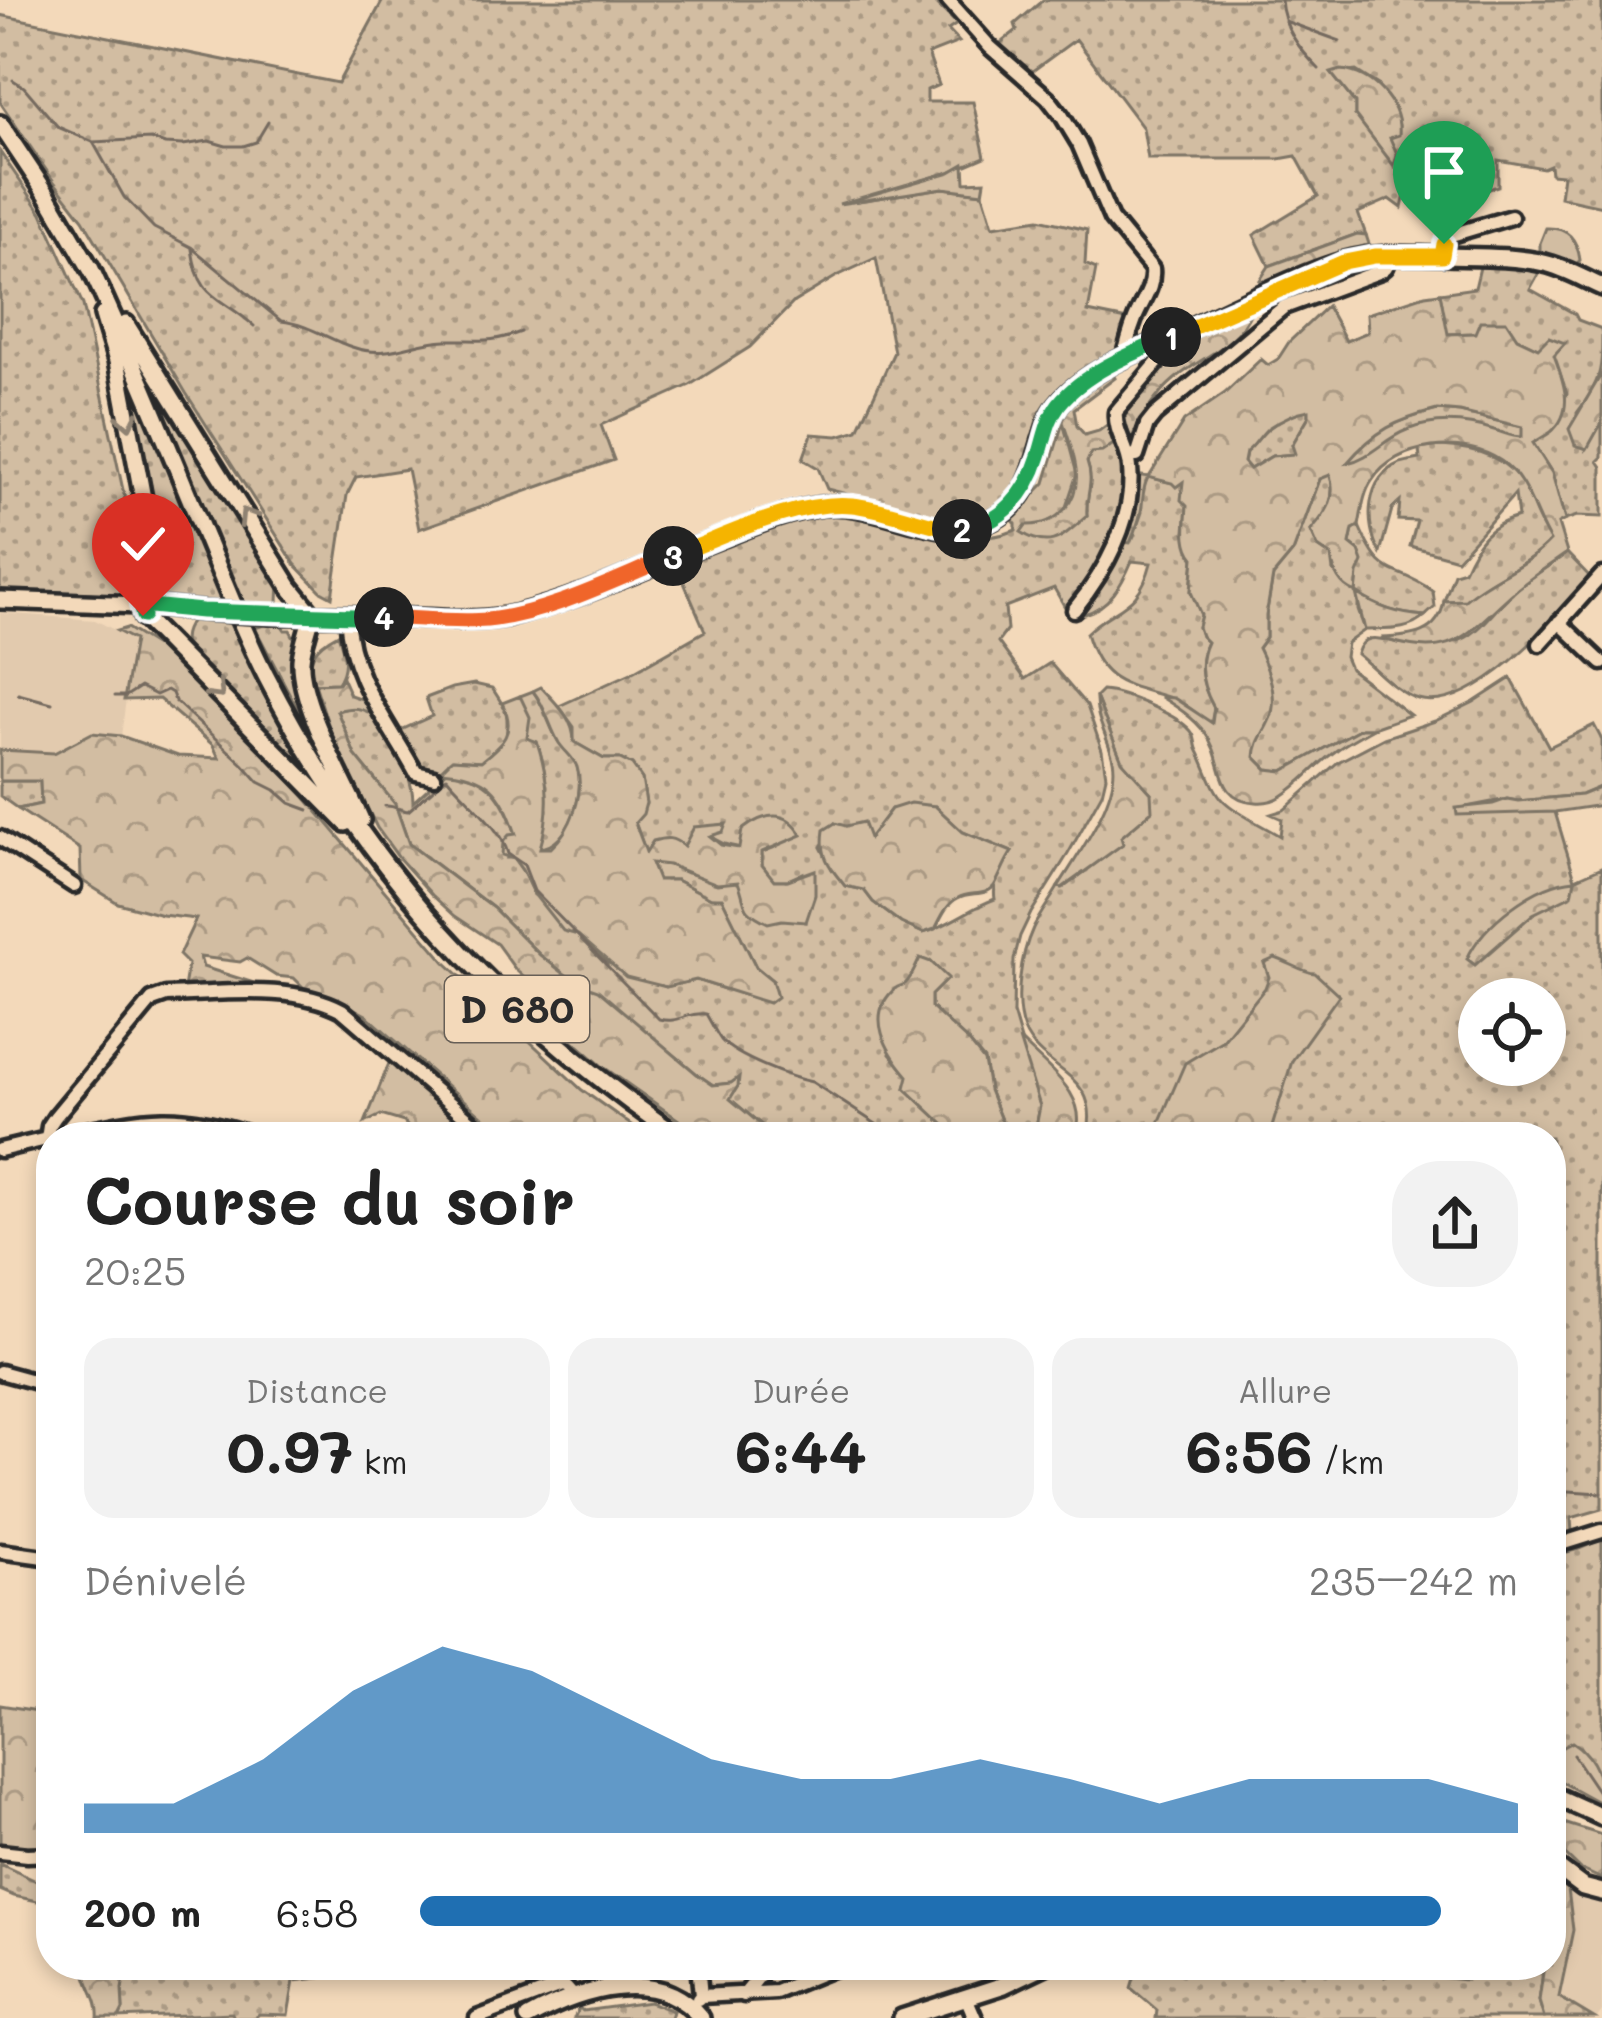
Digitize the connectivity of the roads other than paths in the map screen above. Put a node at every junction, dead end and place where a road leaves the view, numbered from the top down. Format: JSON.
{"nodes":[{"id":1,"x":948,"y":0,"type":"edge"},
{"id":2,"x":0,"y":124,"type":"edge"},
{"id":3,"x":1511,"y":217,"type":"dead end"},
{"id":4,"x":1391,"y":255,"type":"junction"},
{"id":5,"x":1442,"y":256,"type":"junction"},
{"id":6,"x":89,"y":267,"type":"junction"},
{"id":7,"x":1602,"y":287,"type":"edge"},
{"id":8,"x":1162,"y":340,"type":"junction"},
{"id":9,"x":1123,"y":360,"type":"junction"},
{"id":10,"x":1137,"y":456,"type":"dead end"},
{"id":11,"x":1602,"y":575,"type":"edge"},
{"id":12,"x":286,"y":578,"type":"junction"},
{"id":13,"x":0,"y":600,"type":"edge"},
{"id":14,"x":140,"y":605,"type":"junction"},
{"id":15,"x":1074,"y":610,"type":"dead end"},
{"id":16,"x":195,"y":611,"type":"junction"},
{"id":17,"x":271,"y":614,"type":"junction"},
{"id":18,"x":312,"y":614,"type":"junction"},
{"id":19,"x":347,"y":615,"type":"junction"},
{"id":20,"x":1559,"y":622,"type":"junction"},
{"id":21,"x":1540,"y":644,"type":"dead end"},
{"id":22,"x":177,"y":651,"type":"junction"},
{"id":23,"x":1602,"y":663,"type":"edge"},
{"id":24,"x":434,"y":776,"type":"dead end"},
{"id":25,"x":0,"y":838,"type":"edge"},
{"id":26,"x":377,"y":856,"type":"junction"},
{"id":27,"x":74,"y":886,"type":"dead end"},
{"id":28,"x":52,"y":1122,"type":"edge"},
{"id":29,"x":121,"y":1122,"type":"edge"},
{"id":30,"x":211,"y":1122,"type":"edge"},
{"id":31,"x":472,"y":1122,"type":"edge"},
{"id":32,"x":659,"y":1122,"type":"edge"},
{"id":33,"x":36,"y":1142,"type":"edge"},
{"id":34,"x":0,"y":1150,"type":"edge"},
{"id":35,"x":0,"y":1372,"type":"edge"},
{"id":36,"x":36,"y":1382,"type":"edge"},
{"id":37,"x":1602,"y":1531,"type":"edge"},
{"id":38,"x":1566,"y":1542,"type":"edge"},
{"id":39,"x":0,"y":1551,"type":"edge"},
{"id":40,"x":36,"y":1556,"type":"edge"},
{"id":41,"x":1566,"y":1801,"type":"edge"},
{"id":42,"x":1602,"y":1817,"type":"edge"},
{"id":43,"x":0,"y":1852,"type":"edge"},
{"id":44,"x":36,"y":1855,"type":"edge"},
{"id":45,"x":1566,"y":1874,"type":"edge"},
{"id":46,"x":1602,"y":1892,"type":"edge"},
{"id":47,"x":756,"y":1980,"type":"edge"},
{"id":48,"x":805,"y":1980,"type":"edge"},
{"id":49,"x":1014,"y":1980,"type":"edge"},
{"id":50,"x":744,"y":1994,"type":"junction"},
{"id":51,"x":574,"y":1997,"type":"junction"},
{"id":52,"x":966,"y":1997,"type":"junction"},
{"id":53,"x":698,"y":2009,"type":"edge"},
{"id":54,"x":477,"y":2018,"type":"edge"},
{"id":55,"x":528,"y":2018,"type":"edge"},
{"id":56,"x":902,"y":2018,"type":"edge"},
{"id":57,"x":975,"y":2018,"type":"edge"}],
"edges":[{"from":1,"to":9,"type":"street"},
{"from":2,"to":6,"type":"main road","number":"D 680"},
{"from":3,"to":5,"type":"street"},
{"from":4,"to":5,"type":"main road"},
{"from":4,"to":8,"type":"main road"},
{"from":4,"to":10,"type":"street"},
{"from":5,"to":7,"type":"main road"},
{"from":12,"to":6,"type":"main road","one_way":true},
{"from":6,"to":14,"type":"main road","one_way":true},
{"from":6,"to":26,"type":"main road","number":"D 680"},
{"from":8,"to":9,"type":"main road"},
{"from":8,"to":15,"type":"street"},
{"from":9,"to":19,"type":"main road"},
{"from":11,"to":20,"type":"street"},
{"from":12,"to":17,"type":"main road"},
{"from":12,"to":18,"type":"main road"},
{"from":13,"to":14,"type":"main road"},
{"from":14,"to":16,"type":"main road"},
{"from":14,"to":22,"type":"main road"},
{"from":16,"to":17,"type":"main road","bridge":true},
{"from":16,"to":22,"type":"main road"},
{"from":17,"to":18,"type":"main road"},
{"from":18,"to":19,"type":"main road"},
{"from":18,"to":26,"type":"main road"},
{"from":19,"to":24,"type":"street"},
{"from":20,"to":21,"type":"street"},
{"from":20,"to":23,"type":"street"},
{"from":22,"to":26,"type":"main road","one_way":true},
{"from":25,"to":27,"type":"street"},
{"from":26,"to":32,"type":"main road","number":"D 680"},
{"from":28,"to":31,"type":"street"},
{"from":29,"to":30,"type":"street"},
{"from":33,"to":34,"type":"street"},
{"from":35,"to":36,"type":"street"},
{"from":37,"to":38,"type":"street"},
{"from":39,"to":40,"type":"street"},
{"from":41,"to":42,"type":"main road"},
{"from":43,"to":44,"type":"street"},
{"from":45,"to":46,"type":"main road"},
{"from":47,"to":50,"type":"street"},
{"from":48,"to":50,"type":"street"},
{"from":49,"to":52,"type":"main road"},
{"from":50,"to":53,"type":"street"},
{"from":51,"to":53,"type":"main road"},
{"from":51,"to":54,"type":"street"},
{"from":51,"to":55,"type":"main road"},
{"from":52,"to":56,"type":"main road"},
{"from":52,"to":57,"type":"street"}]}
